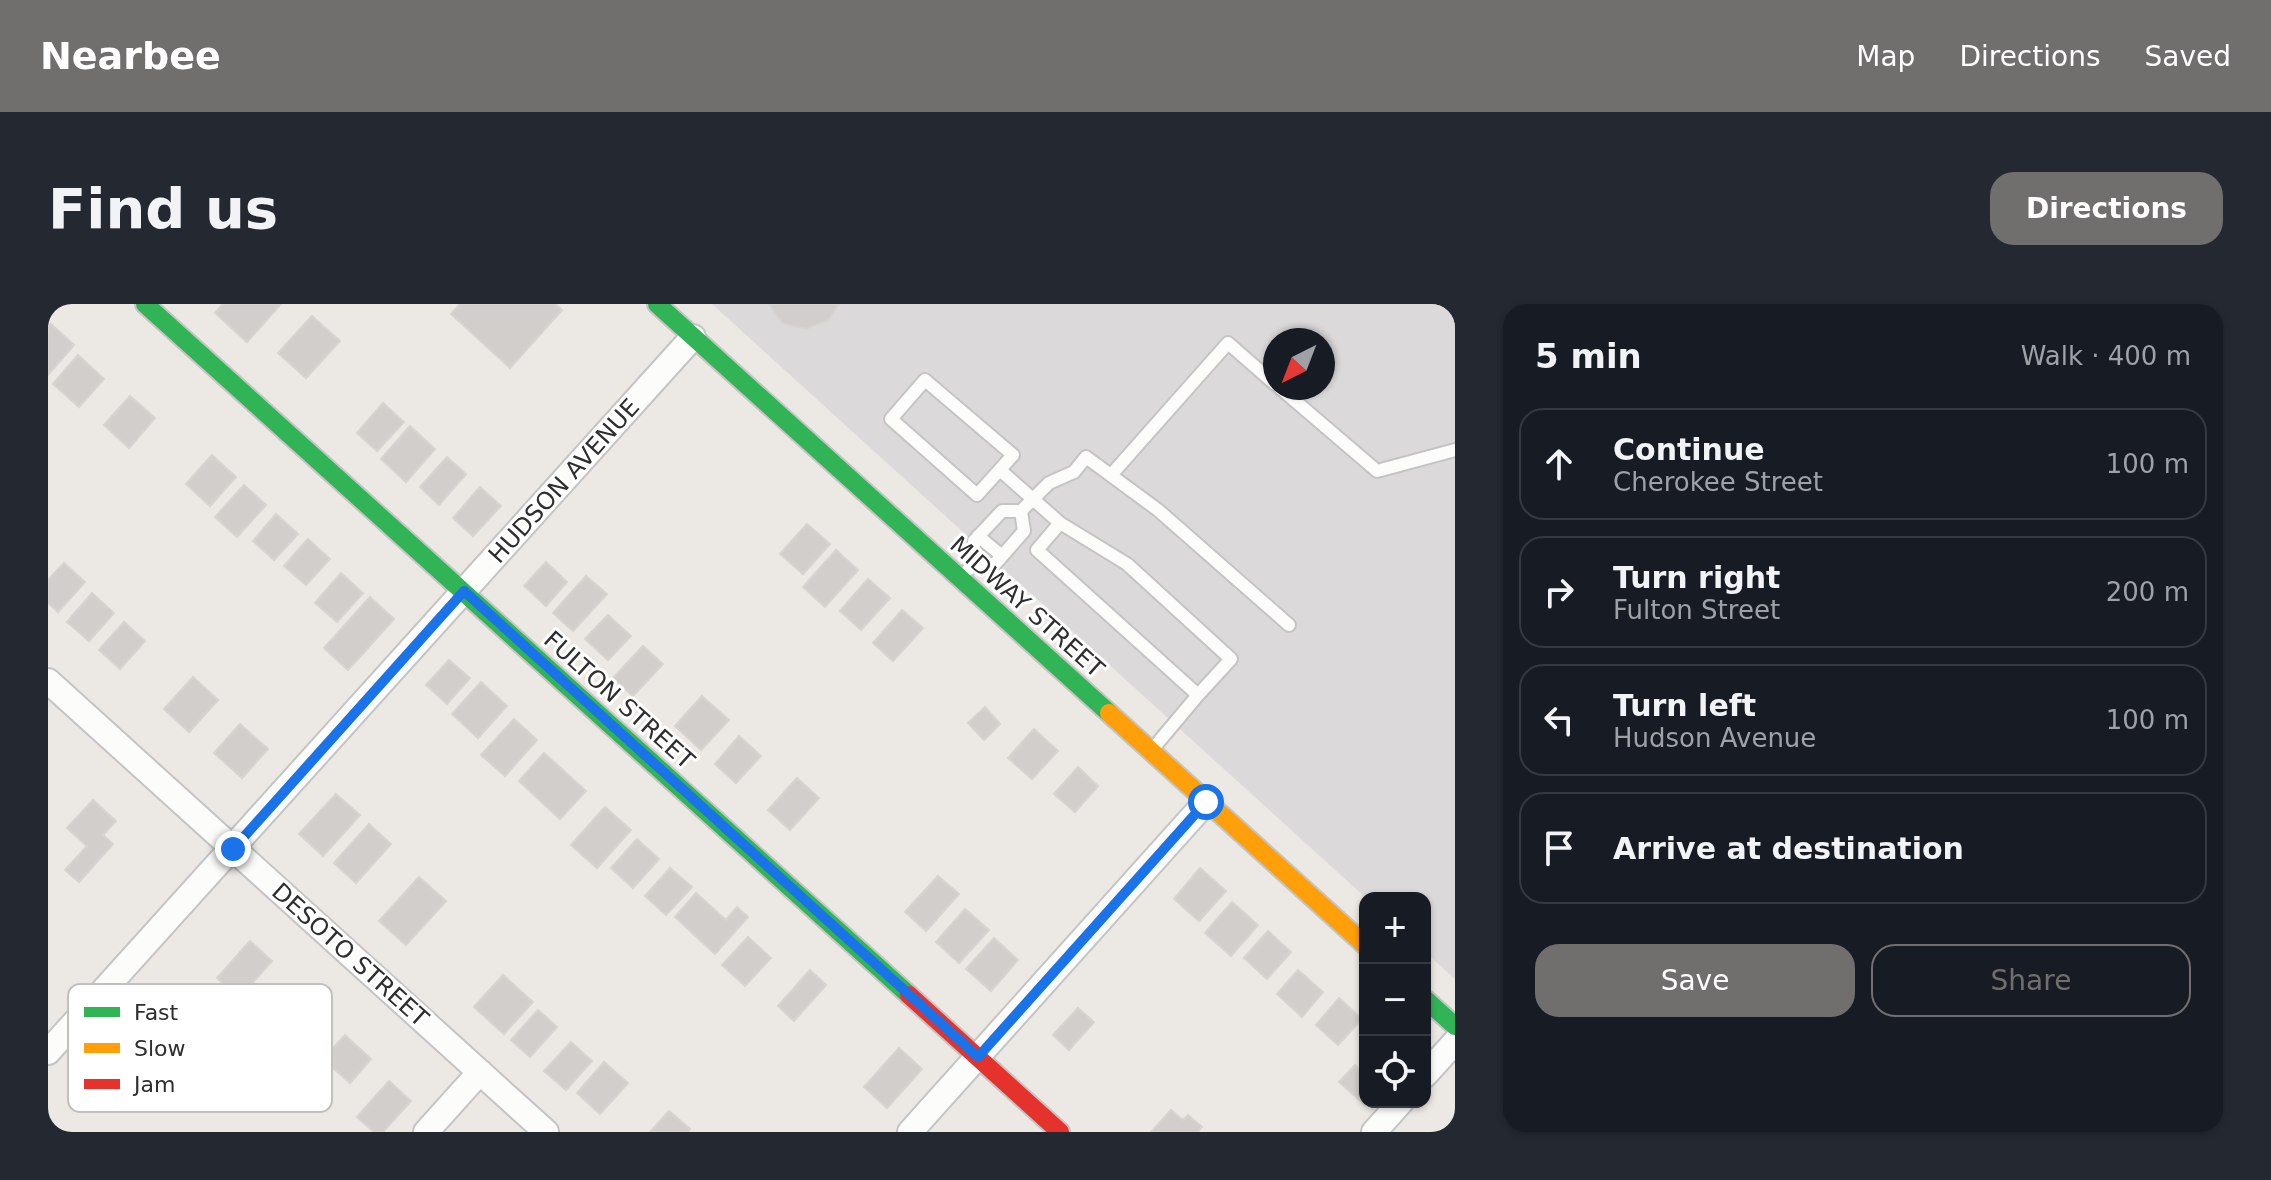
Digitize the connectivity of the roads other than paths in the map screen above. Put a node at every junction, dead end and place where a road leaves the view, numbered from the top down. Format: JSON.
{"nodes":[{"id":1,"x":145,"y":304,"type":"edge"},
{"id":2,"x":657,"y":304,"type":"edge"},
{"id":3,"x":693,"y":337,"type":"junction"},
{"id":4,"x":1263,"y":374,"type":"edge"},
{"id":5,"x":1294,"y":400,"type":"edge"},
{"id":6,"x":1455,"y":450,"type":"edge"},
{"id":7,"x":1000,"y":470,"type":"junction"},
{"id":8,"x":1111,"y":475,"type":"junction"},
{"id":9,"x":1034,"y":498,"type":"junction"},
{"id":10,"x":1021,"y":511,"type":"junction"},
{"id":11,"x":1060,"y":523,"type":"junction"},
{"id":12,"x":978,"y":536,"type":"junction"},
{"id":13,"x":1002,"y":556,"type":"junction"},
{"id":14,"x":966,"y":572,"type":"junction"},
{"id":15,"x":464,"y":591,"type":"junction"},
{"id":16,"x":1289,"y":625,"type":"dead end"},
{"id":17,"x":48,"y":681,"type":"edge"},
{"id":18,"x":1198,"y":695,"type":"junction"},
{"id":19,"x":1151,"y":751,"type":"junction"},
{"id":20,"x":1206,"y":802,"type":"junction"},
{"id":21,"x":233,"y":849,"type":"junction"},
{"id":22,"x":1359,"y":940,"type":"edge"},
{"id":23,"x":110,"y":984,"type":"edge"},
{"id":24,"x":1431,"y":1004,"type":"edge"},
{"id":25,"x":1455,"y":1026,"type":"edge"},
{"id":26,"x":68,"y":1030,"type":"edge"},
{"id":27,"x":1455,"y":1042,"type":"edge"},
{"id":28,"x":48,"y":1052,"type":"edge"},
{"id":29,"x":978,"y":1057,"type":"junction"},
{"id":30,"x":1431,"y":1068,"type":"edge"},
{"id":31,"x":480,"y":1072,"type":"junction"},
{"id":32,"x":1396,"y":1108,"type":"edge"},
{"id":33,"x":426,"y":1132,"type":"edge"},
{"id":34,"x":546,"y":1132,"type":"edge"},
{"id":35,"x":910,"y":1132,"type":"edge"},
{"id":36,"x":1060,"y":1132,"type":"edge"},
{"id":37,"x":1374,"y":1132,"type":"edge"}],
"edges":[{"from":1,"to":15,"type":"street","name":"FULTON STREET"},
{"from":2,"to":3,"type":"street","name":"MIDWAY STREET"},
{"from":3,"to":14,"type":"street","name":"MIDWAY STREET"},
{"from":3,"to":15,"type":"street","name":"HUDSON AVENUE"},
{"from":4,"to":8,"type":"lane"},
{"from":5,"to":6,"type":"lane"},
{"from":7,"to":7,"type":"lane"},
{"from":7,"to":9,"type":"lane"},
{"from":8,"to":9,"type":"lane"},
{"from":8,"to":16,"type":"lane"},
{"from":9,"to":10,"type":"lane"},
{"from":9,"to":11,"type":"lane"},
{"from":10,"to":12,"type":"lane"},
{"from":10,"to":13,"type":"lane"},
{"from":11,"to":18,"type":"lane"},
{"from":11,"to":18,"type":"lane"},
{"from":12,"to":13,"type":"lane"},
{"from":12,"to":14,"type":"lane"},
{"from":13,"to":14,"type":"lane"},
{"from":14,"to":19,"type":"street","name":"MIDWAY STREET"},
{"from":15,"to":21,"type":"street","name":"HUDSON AVENUE"},
{"from":15,"to":29,"type":"street","name":"FULTON STREET"},
{"from":17,"to":21,"type":"street","name":"DESOTO STREET"},
{"from":18,"to":19,"type":"lane"},
{"from":19,"to":20,"type":"street","name":"MIDWAY STREET"},
{"from":20,"to":22,"type":"street","name":"MIDWAY STREET"},
{"from":20,"to":29,"type":"street"},
{"from":21,"to":23,"type":"street","name":"HUDSON AVENUE"},
{"from":21,"to":31,"type":"street","name":"DESOTO STREET"},
{"from":24,"to":25,"type":"street"},
{"from":26,"to":28,"type":"street","name":"HUDSON AVENUE"},
{"from":27,"to":30,"type":"street"},
{"from":29,"to":35,"type":"street"},
{"from":29,"to":36,"type":"street","name":"FULTON STREET"},
{"from":31,"to":33,"type":"street"},
{"from":31,"to":34,"type":"street","name":"DESOTO STREET"},
{"from":32,"to":37,"type":"street"}]}
